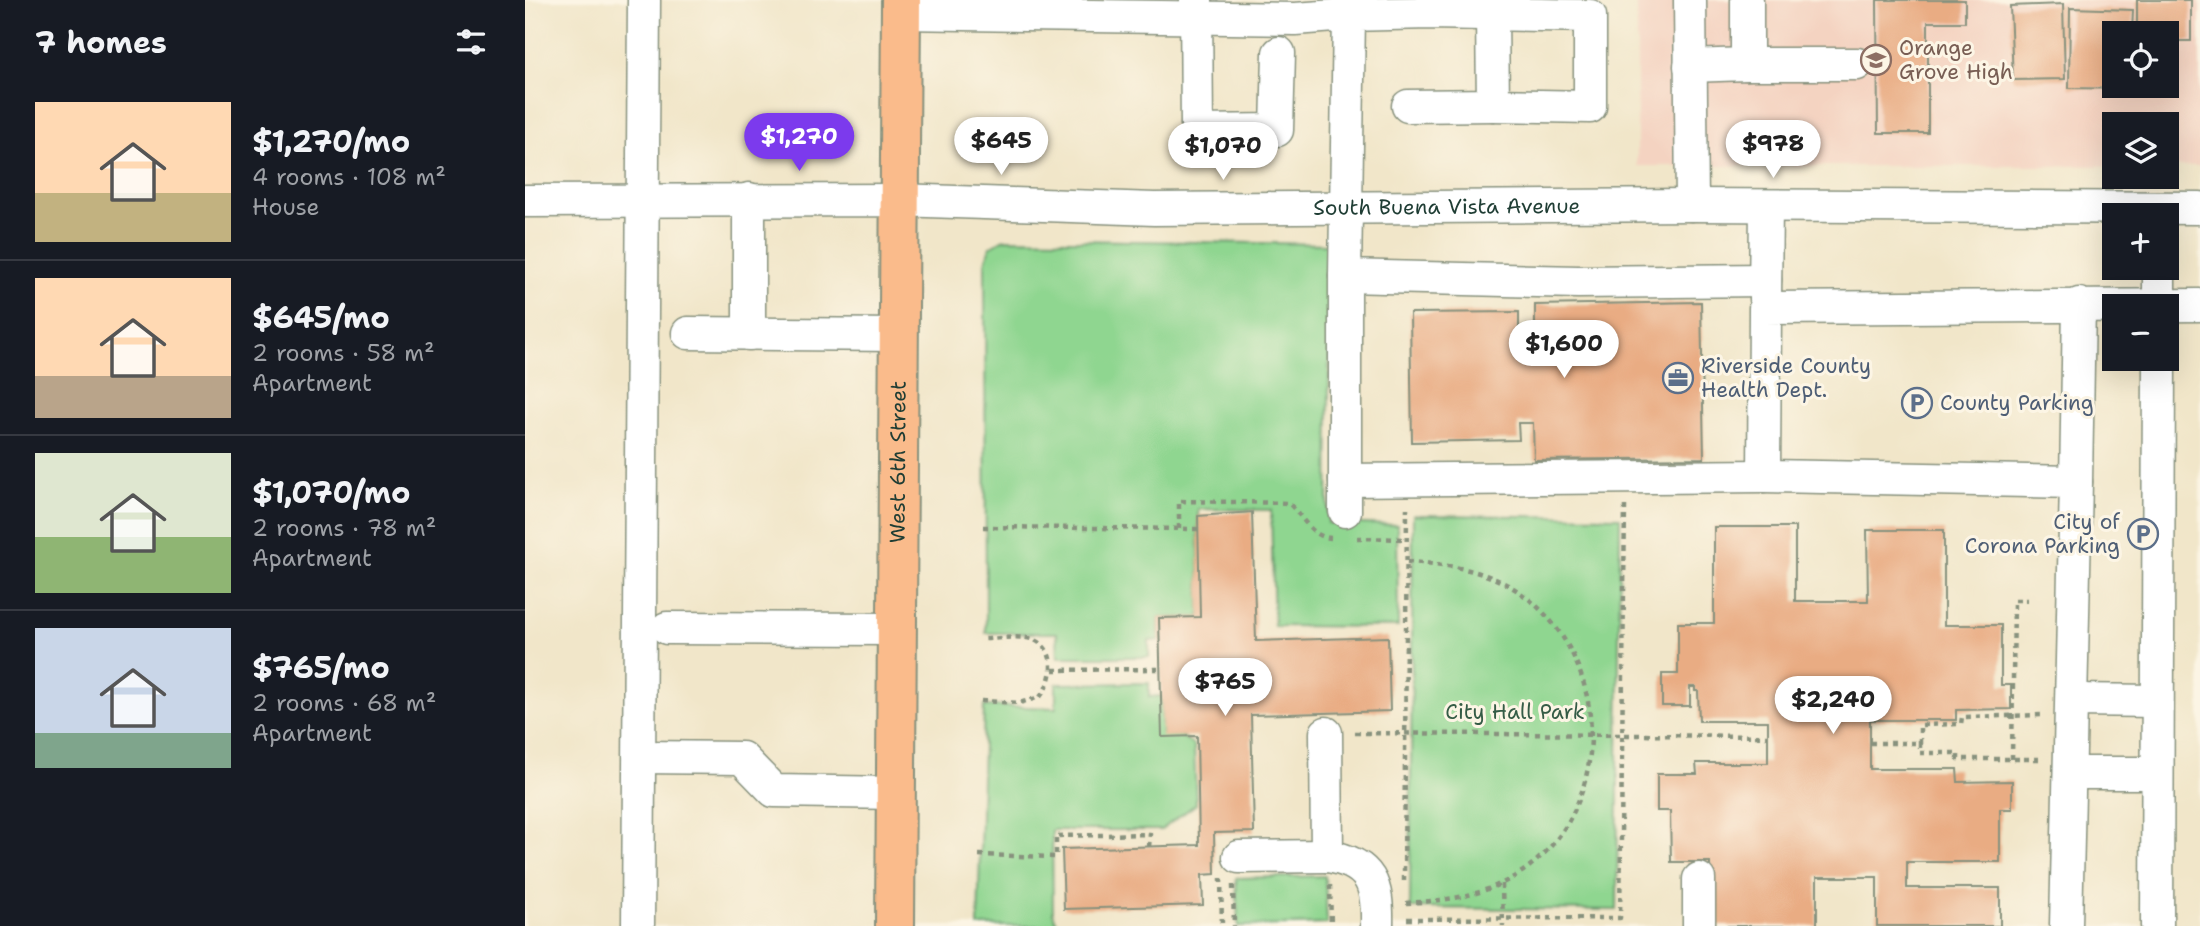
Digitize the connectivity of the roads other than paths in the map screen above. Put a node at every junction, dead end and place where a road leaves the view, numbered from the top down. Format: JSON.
{"nodes":[{"id":1,"x":644,"y":0,"type":"edge"},
{"id":2,"x":1690,"y":0,"type":"edge"},
{"id":3,"x":1747,"y":0,"type":"edge"},
{"id":4,"x":901,"y":6,"type":"edge"},
{"id":5,"x":1196,"y":8,"type":"edge"},
{"id":6,"x":1352,"y":8,"type":"edge"},
{"id":7,"x":1285,"y":9,"type":"edge"},
{"id":8,"x":1492,"y":14,"type":"junction"},
{"id":9,"x":1279,"y":53,"type":"dead end"},
{"id":10,"x":1747,"y":64,"type":"junction"},
{"id":11,"x":1857,"y":64,"type":"dead end"},
{"id":12,"x":1690,"y":66,"type":"junction"},
{"id":13,"x":1493,"y":105,"type":"junction"},
{"id":14,"x":1408,"y":106,"type":"dead end"},
{"id":15,"x":749,"y":199,"type":"junction"},
{"id":16,"x":899,"y":200,"type":"junction"},
{"id":17,"x":525,"y":201,"type":"edge"},
{"id":18,"x":645,"y":201,"type":"junction"},
{"id":19,"x":1692,"y":205,"type":"junction"},
{"id":20,"x":1766,"y":206,"type":"junction"},
{"id":21,"x":1345,"y":207,"type":"junction"},
{"id":22,"x":2200,"y":208,"type":"edge"},
{"id":23,"x":2102,"y":210,"type":"edge"},
{"id":24,"x":2179,"y":210,"type":"edge"},
{"id":25,"x":1345,"y":276,"type":"junction"},
{"id":26,"x":1765,"y":294,"type":"junction"},
{"id":27,"x":2079,"y":304,"type":"junction"},
{"id":28,"x":2102,"y":304,"type":"edge"},
{"id":29,"x":2200,"y":304,"type":"edge"},
{"id":30,"x":2179,"y":305,"type":"edge"},
{"id":31,"x":688,"y":333,"type":"dead end"},
{"id":32,"x":748,"y":334,"type":"junction"},
{"id":33,"x":898,"y":335,"type":"junction"},
{"id":34,"x":2159,"y":371,"type":"edge"},
{"id":35,"x":1764,"y":476,"type":"junction"},
{"id":36,"x":2076,"y":482,"type":"junction"},
{"id":37,"x":667,"y":628,"type":"dead end"},
{"id":38,"x":897,"y":629,"type":"junction"},
{"id":39,"x":2072,"y":700,"type":"junction"},
{"id":40,"x":2157,"y":701,"type":"junction"},
{"id":41,"x":1326,"y":733,"type":"road end"},
{"id":42,"x":640,"y":757,"type":"junction"},
{"id":43,"x":2157,"y":773,"type":"junction"},
{"id":44,"x":2070,"y":774,"type":"junction"},
{"id":45,"x":896,"y":793,"type":"junction"},
{"id":46,"x":1327,"y":856,"type":"junction"},
{"id":47,"x":1236,"y":866,"type":"road end"},
{"id":48,"x":1699,"y":879,"type":"dead end"},
{"id":49,"x":638,"y":926,"type":"edge"},
{"id":50,"x":895,"y":926,"type":"edge"},
{"id":51,"x":1377,"y":926,"type":"edge"},
{"id":52,"x":1699,"y":926,"type":"edge"},
{"id":53,"x":2066,"y":926,"type":"edge"},
{"id":54,"x":2157,"y":926,"type":"edge"}],
"edges":[{"from":1,"to":18,"type":"street"},
{"from":2,"to":12,"type":"street"},
{"from":3,"to":10,"type":"street"},
{"from":4,"to":5,"type":"street"},
{"from":4,"to":16,"type":"main road","name":"West 6th Street"},
{"from":5,"to":7,"type":"street"},
{"from":5,"to":9,"type":"street"},
{"from":6,"to":7,"type":"street"},
{"from":6,"to":8,"type":"street"},
{"from":6,"to":21,"type":"street"},
{"from":8,"to":13,"type":"street"},
{"from":8,"to":13,"type":"street"},
{"from":10,"to":11,"type":"street"},
{"from":10,"to":12,"type":"street"},
{"from":12,"to":19,"type":"street"},
{"from":13,"to":14,"type":"street"},
{"from":15,"to":16,"type":"street","name":"South Buena Vista Avenue"},
{"from":15,"to":18,"type":"street","name":"South Buena Vista Avenue"},
{"from":15,"to":32,"type":"street"},
{"from":16,"to":21,"type":"street","name":"South Buena Vista Avenue"},
{"from":16,"to":33,"type":"main road","name":"West 6th Street"},
{"from":17,"to":18,"type":"street","name":"South Buena Vista Avenue"},
{"from":18,"to":42,"type":"street"},
{"from":19,"to":20,"type":"street","name":"South Buena Vista Avenue"},
{"from":19,"to":21,"type":"street","name":"South Buena Vista Avenue"},
{"from":20,"to":23,"type":"street","name":"South Buena Vista Avenue"},
{"from":20,"to":26,"type":"street"},
{"from":21,"to":25,"type":"street"},
{"from":22,"to":24,"type":"street","name":"South Buena Vista Avenue"},
{"from":25,"to":26,"type":"street"},
{"from":25,"to":35,"type":"street"},
{"from":26,"to":27,"type":"street"},
{"from":26,"to":35,"type":"street"},
{"from":27,"to":28,"type":"street"},
{"from":27,"to":36,"type":"street"},
{"from":29,"to":30,"type":"street"},
{"from":31,"to":32,"type":"street"},
{"from":32,"to":33,"type":"street"},
{"from":33,"to":38,"type":"main road","name":"West 6th Street"},
{"from":34,"to":40,"type":"street"},
{"from":35,"to":36,"type":"street"},
{"from":36,"to":39,"type":"street"},
{"from":37,"to":38,"type":"street"},
{"from":38,"to":45,"type":"main road","name":"West 6th Street"},
{"from":39,"to":40,"type":"street"},
{"from":39,"to":44,"type":"street"},
{"from":40,"to":43,"type":"street"},
{"from":41,"to":46,"type":"street"},
{"from":42,"to":45,"type":"street"},
{"from":42,"to":49,"type":"street"},
{"from":43,"to":44,"type":"street"},
{"from":43,"to":54,"type":"street"},
{"from":44,"to":53,"type":"street"},
{"from":45,"to":50,"type":"main road","name":"West 6th Street"},
{"from":46,"to":47,"type":"street"},
{"from":46,"to":51,"type":"street"},
{"from":48,"to":52,"type":"street"}]}
